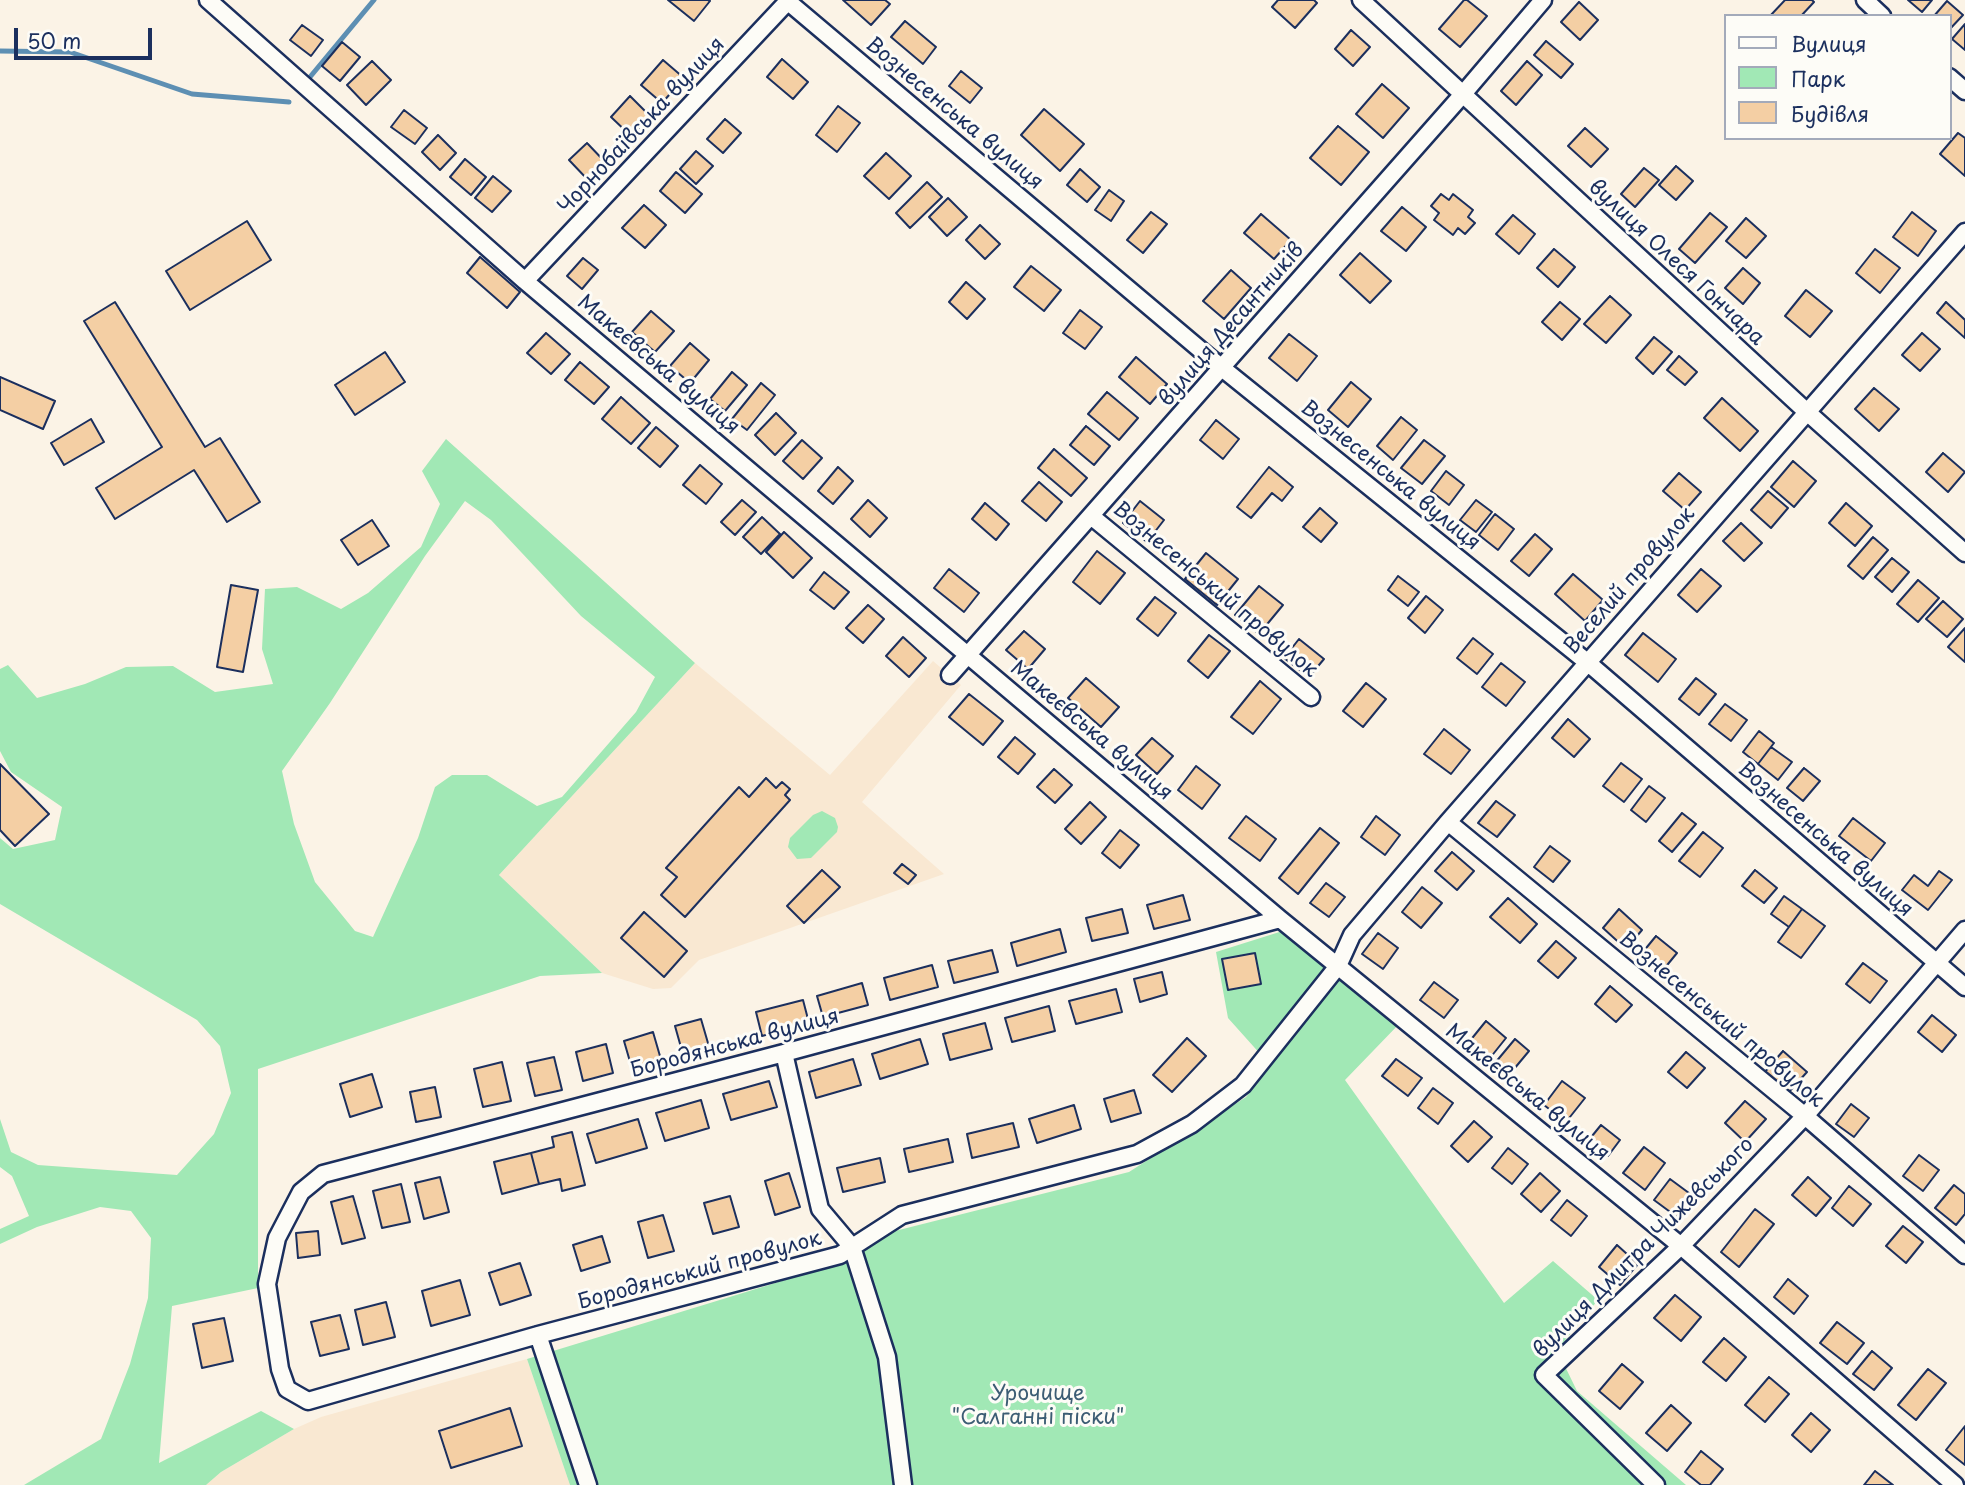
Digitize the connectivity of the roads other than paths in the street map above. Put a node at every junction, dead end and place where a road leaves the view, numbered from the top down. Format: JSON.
{"nodes":[{"id":1,"x":208,"y":0,"type":"edge"},
{"id":2,"x":1361,"y":0,"type":"edge"},
{"id":3,"x":1543,"y":0,"type":"edge"},
{"id":4,"x":1865,"y":0,"type":"edge"},
{"id":5,"x":788,"y":1,"type":"edge"},
{"id":6,"x":1880,"y":14,"type":"edge"},
{"id":7,"x":1951,"y":78,"type":"edge"},
{"id":8,"x":1965,"y":91,"type":"edge"},
{"id":9,"x":1463,"y":94,"type":"junction"},
{"id":10,"x":1965,"y":232,"type":"edge"},
{"id":11,"x":525,"y":281,"type":"junction"},
{"id":12,"x":1222,"y":368,"type":"junction"},
{"id":13,"x":1807,"y":412,"type":"junction"},
{"id":14,"x":1091,"y":516,"type":"junction"},
{"id":15,"x":1965,"y":553,"type":"edge"},
{"id":16,"x":968,"y":654,"type":"junction"},
{"id":17,"x":1587,"y":662,"type":"junction"},
{"id":18,"x":950,"y":675,"type":"dead end"},
{"id":19,"x":1311,"y":697,"type":"dead end"},
{"id":20,"x":1448,"y":822,"type":"junction"},
{"id":21,"x":1280,"y":919,"type":"junction"},
{"id":22,"x":1965,"y":930,"type":"edge"},
{"id":23,"x":1936,"y":962,"type":"junction"},
{"id":24,"x":1338,"y":966,"type":"junction"},
{"id":25,"x":1965,"y":988,"type":"edge"},
{"id":26,"x":784,"y":1053,"type":"junction"},
{"id":27,"x":1805,"y":1115,"type":"junction"},
{"id":28,"x":1681,"y":1246,"type":"junction"},
{"id":29,"x":852,"y":1247,"type":"junction"},
{"id":30,"x":1965,"y":1255,"type":"edge"},
{"id":31,"x":267,"y":1284,"type":"joint"},
{"id":32,"x":538,"y":1335,"type":"junction"},
{"id":33,"x":588,"y":1485,"type":"edge"},
{"id":34,"x":904,"y":1485,"type":"edge"},
{"id":35,"x":1656,"y":1485,"type":"edge"},
{"id":36,"x":1955,"y":1485,"type":"edge"}],
"edges":[{"from":1,"to":11,"type":"street","name":"Макеєвська вулиця"},
{"from":2,"to":9,"type":"street","name":"вулиця Олеся Гончара"},
{"from":3,"to":9,"type":"street","name":"вулиця Десантників"},
{"from":4,"to":6,"type":"street"},
{"from":5,"to":11,"type":"street","name":"Чорнобаївська вулиця"},
{"from":5,"to":12,"type":"street","name":"Вознесенська вулиця"},
{"from":7,"to":8,"type":"street"},
{"from":9,"to":12,"type":"street","name":"вулиця Десантників"},
{"from":9,"to":13,"type":"street","name":"вулиця Олеся Гончара"},
{"from":10,"to":13,"type":"street","name":"Веселий провулок"},
{"from":11,"to":16,"type":"street","name":"Макеєвська вулиця"},
{"from":12,"to":14,"type":"street","name":"вулиця Десантників"},
{"from":12,"to":17,"type":"street","name":"Вознесенська вулиця"},
{"from":13,"to":15,"type":"street","name":"вулиця Олеся Гончара"},
{"from":13,"to":17,"type":"street","name":"Веселий провулок"},
{"from":14,"to":16,"type":"street","name":"вулиця Десантників"},
{"from":14,"to":19,"type":"street","name":"Вознесенський провулок"},
{"from":16,"to":18,"type":"street","name":"вулиця Десантників"},
{"from":16,"to":21,"type":"street","name":"Макеєвська вулиця"},
{"from":17,"to":20,"type":"street","name":"Веселий провулок"},
{"from":17,"to":23,"type":"street","name":"Вознесенська вулиця"},
{"from":20,"to":24,"type":"street","name":"Веселий провулок"},
{"from":20,"to":27,"type":"street","name":"Вознесенський провулок"},
{"from":21,"to":24,"type":"street","name":"Макеєвська вулиця"},
{"from":21,"to":26,"type":"street","name":"Бородянська вулиця"},
{"from":22,"to":23,"type":"street","name":"вулиця Дмитра Чижевського"},
{"from":23,"to":25,"type":"street","name":"Вознесенська вулиця"},
{"from":23,"to":27,"type":"street","name":"вулиця Дмитра Чижевського"},
{"from":24,"to":28,"type":"street","name":"Макеєвська вулиця"},
{"from":24,"to":29,"type":"street","name":"Бородянський провулок"},
{"from":26,"to":29,"type":"street"},
{"from":26,"to":31,"type":"street","name":"Бородянська вулиця"},
{"from":27,"to":28,"type":"street","name":"вулиця Дмитра Чижевського"},
{"from":27,"to":30,"type":"street","name":"Вознесенський провулок"},
{"from":28,"to":35,"type":"street","name":"вулиця Дмитра Чижевського"},
{"from":28,"to":36,"type":"street","name":"Макеєвська вулиця"},
{"from":29,"to":32,"type":"street","name":"Бородянський провулок"},
{"from":29,"to":34,"type":"street"},
{"from":31,"to":32,"type":"street","name":"Бородянський провулок"},
{"from":32,"to":33,"type":"street"}]}
